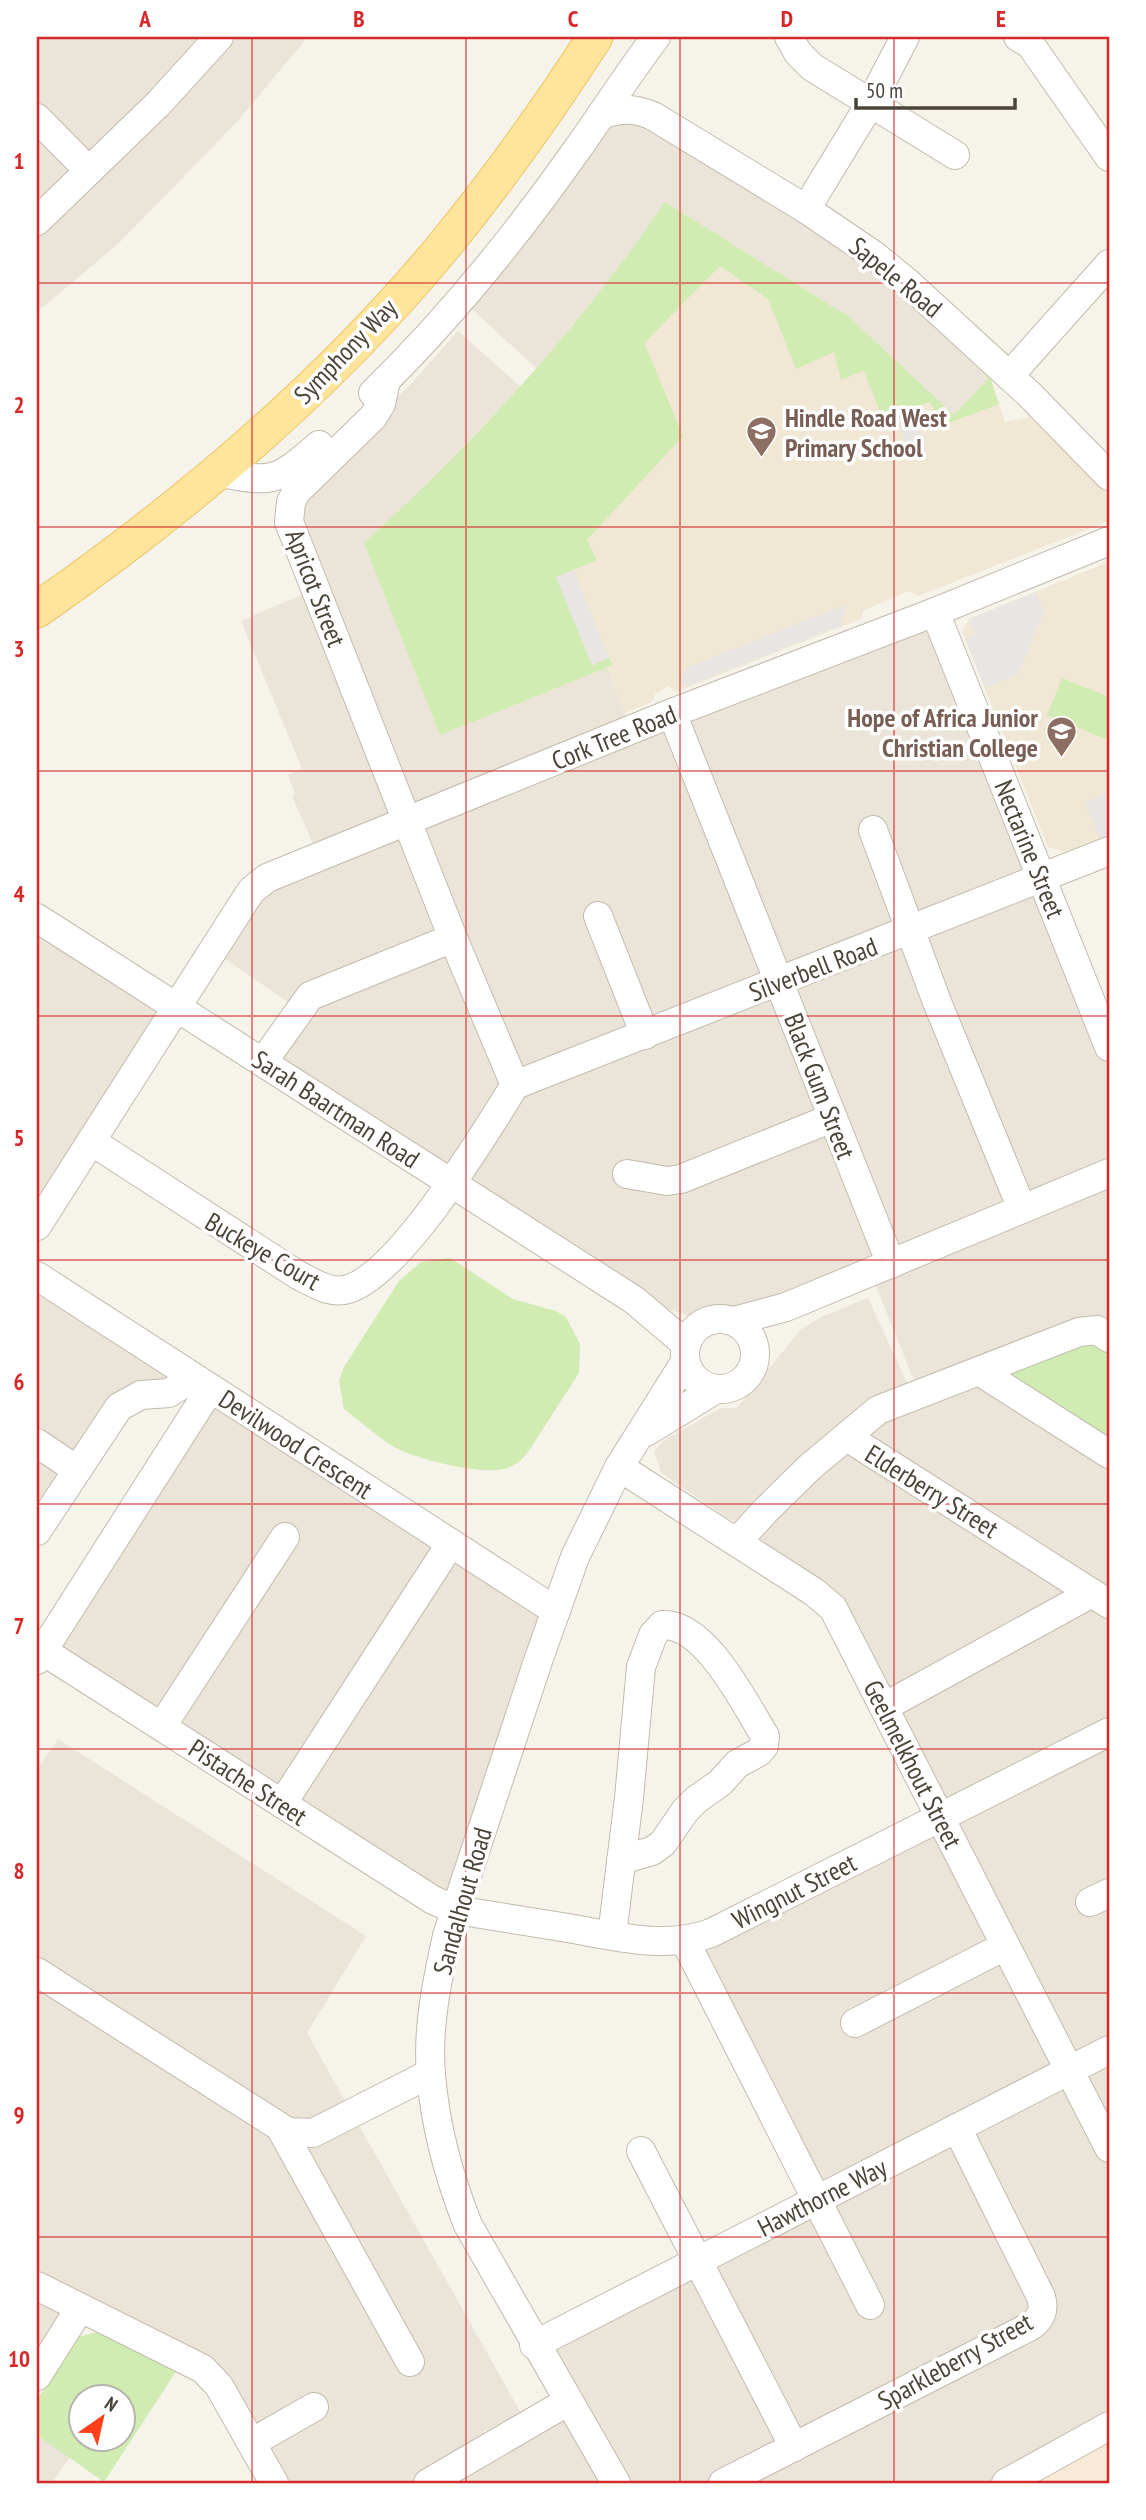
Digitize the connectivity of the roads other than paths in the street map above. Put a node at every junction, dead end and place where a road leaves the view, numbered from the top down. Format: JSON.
{"nodes":[{"id":1,"x":219,"y":37,"type":"edge"},
{"id":2,"x":595,"y":37,"type":"edge"},
{"id":3,"x":656,"y":37,"type":"edge"},
{"id":4,"x":789,"y":37,"type":"edge"},
{"id":5,"x":905,"y":37,"type":"edge"},
{"id":6,"x":1032,"y":39,"type":"edge"},
{"id":7,"x":635,"y":64,"type":"junction"},
{"id":8,"x":870,"y":104,"type":"junction"},
{"id":9,"x":601,"y":115,"type":"junction"},
{"id":10,"x":653,"y":116,"type":"junction"},
{"id":11,"x":37,"y":118,"type":"edge"},
{"id":12,"x":955,"y":155,"type":"dead end"},
{"id":13,"x":1109,"y":158,"type":"edge"},
{"id":14,"x":89,"y":171,"type":"junction"},
{"id":15,"x":806,"y":209,"type":"junction"},
{"id":16,"x":37,"y":221,"type":"edge"},
{"id":17,"x":1109,"y":264,"type":"edge"},
{"id":18,"x":1009,"y":376,"type":"junction"},
{"id":19,"x":386,"y":380,"type":"junction"},
{"id":20,"x":217,"y":472,"type":"junction"},
{"id":21,"x":1109,"y":476,"type":"edge"},
{"id":22,"x":1109,"y":541,"type":"edge"},
{"id":23,"x":37,"y":610,"type":"edge"},
{"id":24,"x":935,"y":612,"type":"junction"},
{"id":25,"x":672,"y":713,"type":"junction"},
{"id":26,"x":408,"y":821,"type":"junction"},
{"id":27,"x":873,"y":830,"type":"dead end"},
{"id":28,"x":1109,"y":851,"type":"edge"},
{"id":29,"x":1042,"y":878,"type":"junction"},
{"id":30,"x":598,"y":916,"type":"dead end"},
{"id":31,"x":37,"y":918,"type":"edge"},
{"id":32,"x":910,"y":931,"type":"junction"},
{"id":33,"x":453,"y":938,"type":"junction"},
{"id":34,"x":779,"y":982,"type":"junction"},
{"id":35,"x":177,"y":1007,"type":"junction"},
{"id":36,"x":645,"y":1035,"type":"junction"},
{"id":37,"x":1109,"y":1047,"type":"edge"},
{"id":38,"x":263,"y":1062,"type":"junction"},
{"id":39,"x":515,"y":1086,"type":"junction"},
{"id":40,"x":832,"y":1118,"type":"junction"},
{"id":41,"x":91,"y":1141,"type":"junction"},
{"id":42,"x":1109,"y":1173,"type":"edge"},
{"id":43,"x":627,"y":1174,"type":"dead end"},
{"id":44,"x":453,"y":1183,"type":"junction"},
{"id":45,"x":1022,"y":1209,"type":"junction"},
{"id":46,"x":37,"y":1226,"type":"edge"},
{"id":47,"x":891,"y":1264,"type":"junction"},
{"id":48,"x":37,"y":1276,"type":"edge"},
{"id":49,"x":634,"y":1300,"type":"junction"},
{"id":50,"x":786,"y":1307,"type":"junction"},
{"id":51,"x":721,"y":1321,"type":"junction"},
{"id":52,"x":1109,"y":1338,"type":"edge"},
{"id":53,"x":685,"y":1353,"type":"junction"},
{"id":54,"x":755,"y":1353,"type":"junction"},
{"id":55,"x":979,"y":1371,"type":"junction"},
{"id":56,"x":200,"y":1382,"type":"junction"},
{"id":57,"x":716,"y":1389,"type":"junction"},
{"id":58,"x":847,"y":1437,"type":"junction"},
{"id":59,"x":638,"y":1438,"type":"junction"},
{"id":60,"x":37,"y":1444,"type":"edge"},
{"id":61,"x":1109,"y":1454,"type":"edge"},
{"id":62,"x":619,"y":1467,"type":"junction"},
{"id":63,"x":77,"y":1470,"type":"junction"},
{"id":64,"x":37,"y":1531,"type":"edge"},
{"id":65,"x":285,"y":1537,"type":"dead end"},
{"id":66,"x":737,"y":1542,"type":"junction"},
{"id":67,"x":451,"y":1544,"type":"junction"},
{"id":68,"x":1101,"y":1599,"type":"edge"},
{"id":69,"x":556,"y":1611,"type":"junction"},
{"id":70,"x":40,"y":1655,"type":"edge"},
{"id":71,"x":884,"y":1707,"type":"junction"},
{"id":72,"x":162,"y":1726,"type":"junction"},
{"id":73,"x":1109,"y":1732,"type":"edge"},
{"id":74,"x":282,"y":1804,"type":"junction"},
{"id":75,"x":939,"y":1816,"type":"junction"},
{"id":76,"x":621,"y":1860,"type":"junction"},
{"id":77,"x":456,"y":1910,"type":"junction"},
{"id":78,"x":612,"y":1935,"type":"junction"},
{"id":79,"x":685,"y":1941,"type":"junction"},
{"id":80,"x":1005,"y":1945,"type":"junction"},
{"id":81,"x":37,"y":1972,"type":"edge"},
{"id":82,"x":855,"y":2023,"type":"dead end"},
{"id":83,"x":1109,"y":2050,"type":"edge"},
{"id":84,"x":1069,"y":2071,"type":"junction"},
{"id":85,"x":430,"y":2073,"type":"junction"},
{"id":86,"x":957,"y":2128,"type":"junction"},
{"id":87,"x":281,"y":2129,"type":"junction"},
{"id":88,"x":1109,"y":2148,"type":"edge"},
{"id":89,"x":641,"y":2151,"type":"dead end"},
{"id":90,"x":817,"y":2200,"type":"junction"},
{"id":91,"x":697,"y":2262,"type":"junction"},
{"id":92,"x":37,"y":2286,"type":"edge"},
{"id":93,"x":870,"y":2305,"type":"dead end"},
{"id":94,"x":80,"y":2308,"type":"junction"},
{"id":95,"x":534,"y":2345,"type":"junction"},
{"id":96,"x":410,"y":2362,"type":"dead end"},
{"id":97,"x":37,"y":2376,"type":"edge"},
{"id":98,"x":568,"y":2402,"type":"junction"},
{"id":99,"x":314,"y":2407,"type":"dead end"},
{"id":100,"x":1109,"y":2426,"type":"edge"},
{"id":101,"x":251,"y":2443,"type":"junction"},
{"id":102,"x":794,"y":2447,"type":"junction"},
{"id":103,"x":438,"y":2481,"type":"edge"},
{"id":104,"x":274,"y":2483,"type":"edge"},
{"id":105,"x":616,"y":2483,"type":"edge"},
{"id":106,"x":723,"y":2483,"type":"edge"},
{"id":107,"x":1006,"y":2483,"type":"edge"}],
"edges":[{"from":1,"to":14,"type":"street"},
{"from":2,"to":20,"type":"main road","name":"Symphony Way"},
{"from":3,"to":7,"type":"street","name":"Apricot Street"},
{"from":4,"to":8,"type":"street"},
{"from":5,"to":8,"type":"street"},
{"from":6,"to":13,"type":"street"},
{"from":7,"to":9,"type":"street","name":"Apricot Street"},
{"from":7,"to":10,"type":"street"},
{"from":8,"to":12,"type":"street"},
{"from":8,"to":15,"type":"street"},
{"from":9,"to":10,"type":"street","name":"Sapele Road"},
{"from":9,"to":19,"type":"street","name":"Apricot Street"},
{"from":10,"to":15,"type":"street","name":"Sapele Road"},
{"from":11,"to":14,"type":"street"},
{"from":14,"to":16,"type":"street"},
{"from":15,"to":18,"type":"street","name":"Sapele Road"},
{"from":17,"to":18,"type":"street"},
{"from":18,"to":21,"type":"street","name":"Sapele Road"},
{"from":19,"to":20,"type":"street","name":"Apricot Street"},
{"from":19,"to":26,"type":"street","name":"Apricot Street"},
{"from":20,"to":23,"type":"main road","name":"Symphony Way"},
{"from":22,"to":24,"type":"street","name":"Cork Tree Road"},
{"from":24,"to":25,"type":"street","name":"Cork Tree Road"},
{"from":24,"to":29,"type":"street","name":"Nectarine Street"},
{"from":25,"to":26,"type":"street","name":"Cork Tree Road"},
{"from":25,"to":34,"type":"street","name":"Black Gum Street"},
{"from":26,"to":33,"type":"street","name":"Apricot Street"},
{"from":26,"to":35,"type":"street","name":"Cork Tree Road"},
{"from":27,"to":32,"type":"street"},
{"from":28,"to":29,"type":"street","name":"Silverbell Road"},
{"from":29,"to":32,"type":"street","name":"Silverbell Road"},
{"from":29,"to":37,"type":"street","name":"Nectarine Street"},
{"from":30,"to":36,"type":"street"},
{"from":31,"to":35,"type":"street","name":"Sarah Baartman Road"},
{"from":32,"to":34,"type":"street","name":"Silverbell Road"},
{"from":32,"to":45,"type":"street"},
{"from":33,"to":38,"type":"street"},
{"from":33,"to":39,"type":"street","name":"Apricot Street"},
{"from":34,"to":36,"type":"street","name":"Silverbell Road"},
{"from":34,"to":40,"type":"street","name":"Black Gum Street"},
{"from":35,"to":38,"type":"street","name":"Sarah Baartman Road"},
{"from":35,"to":41,"type":"street"},
{"from":36,"to":39,"type":"street","name":"Silverbell Road"},
{"from":38,"to":44,"type":"street","name":"Sarah Baartman Road"},
{"from":39,"to":44,"type":"street","name":"Buckeye Court"},
{"from":40,"to":43,"type":"street"},
{"from":40,"to":47,"type":"street","name":"Black Gum Street"},
{"from":41,"to":44,"type":"street","name":"Buckeye Court"},
{"from":41,"to":46,"type":"street"},
{"from":42,"to":45,"type":"street"},
{"from":44,"to":49,"type":"street","name":"Sarah Baartman Road"},
{"from":45,"to":47,"type":"street"},
{"from":47,"to":50,"type":"street"},
{"from":48,"to":56,"type":"street","name":"Devilwood Crescent"},
{"from":49,"to":51,"type":"street","name":"Sarah Baartman Road"},
{"from":49,"to":53,"type":"street","name":"Sarah Baartman Road"},
{"from":50,"to":51,"type":"street"},
{"from":50,"to":54,"type":"street"},
{"from":51,"to":53,"type":"street"},
{"from":51,"to":54,"type":"street"},
{"from":52,"to":55,"type":"street"},
{"from":53,"to":57,"type":"street"},
{"from":53,"to":59,"type":"street"},
{"from":54,"to":57,"type":"street"},
{"from":55,"to":58,"type":"street"},
{"from":55,"to":61,"type":"street"},
{"from":56,"to":63,"type":"street"},
{"from":56,"to":67,"type":"street","name":"Devilwood Crescent"},
{"from":56,"to":70,"type":"street"},
{"from":57,"to":59,"type":"street"},
{"from":58,"to":66,"type":"street","name":"Elderberry Street"},
{"from":58,"to":68,"type":"street","name":"Elderberry Street"},
{"from":59,"to":62,"type":"street","name":"Sandalhout Road"},
{"from":60,"to":63,"type":"street"},
{"from":62,"to":66,"type":"street","name":"Geelmelkhout Street"},
{"from":62,"to":69,"type":"street","name":"Sandalhout Road"},
{"from":63,"to":64,"type":"street"},
{"from":65,"to":72,"type":"street"},
{"from":66,"to":71,"type":"street","name":"Geelmelkhout Street"},
{"from":67,"to":69,"type":"street","name":"Devilwood Crescent"},
{"from":67,"to":74,"type":"street"},
{"from":68,"to":71,"type":"street"},
{"from":69,"to":77,"type":"street","name":"Sandalhout Road"},
{"from":70,"to":72,"type":"street","name":"Pistache Street"},
{"from":71,"to":75,"type":"street","name":"Geelmelkhout Street"},
{"from":72,"to":74,"type":"street","name":"Pistache Street"},
{"from":73,"to":75,"type":"street","name":"Wingnut Street"},
{"from":74,"to":77,"type":"street","name":"Pistache Street"},
{"from":75,"to":79,"type":"street","name":"Wingnut Street"},
{"from":75,"to":80,"type":"street","name":"Geelmelkhout Street"},
{"from":76,"to":76,"type":"street"},
{"from":76,"to":78,"type":"street"},
{"from":77,"to":78,"type":"street","name":"Wingnut Street"},
{"from":77,"to":85,"type":"street","name":"Sandalhout Road"},
{"from":78,"to":79,"type":"street","name":"Wingnut Street"},
{"from":79,"to":90,"type":"street"},
{"from":80,"to":82,"type":"street"},
{"from":80,"to":84,"type":"street","name":"Geelmelkhout Street"},
{"from":81,"to":87,"type":"street"},
{"from":83,"to":84,"type":"street","name":"Hawthorne Way"},
{"from":84,"to":86,"type":"street","name":"Hawthorne Way"},
{"from":84,"to":88,"type":"street","name":"Geelmelkhout Street"},
{"from":85,"to":87,"type":"street"},
{"from":85,"to":95,"type":"street","name":"Sandalhout Road"},
{"from":86,"to":90,"type":"street","name":"Hawthorne Way"},
{"from":86,"to":102,"type":"street","name":"Sparkleberry Street"},
{"from":87,"to":96,"type":"street"},
{"from":89,"to":91,"type":"street"},
{"from":90,"to":91,"type":"street","name":"Hawthorne Way"},
{"from":90,"to":93,"type":"street"},
{"from":91,"to":95,"type":"street","name":"Hawthorne Way"},
{"from":91,"to":102,"type":"street"},
{"from":92,"to":94,"type":"street"},
{"from":94,"to":97,"type":"street"},
{"from":94,"to":101,"type":"street"},
{"from":95,"to":98,"type":"street","name":"Sandalhout Road"},
{"from":98,"to":103,"type":"street"},
{"from":98,"to":105,"type":"street","name":"Sandalhout Road"},
{"from":99,"to":101,"type":"street"},
{"from":100,"to":107,"type":"street"},
{"from":101,"to":104,"type":"street"},
{"from":102,"to":106,"type":"street","name":"Sparkleberry Street"}]}
